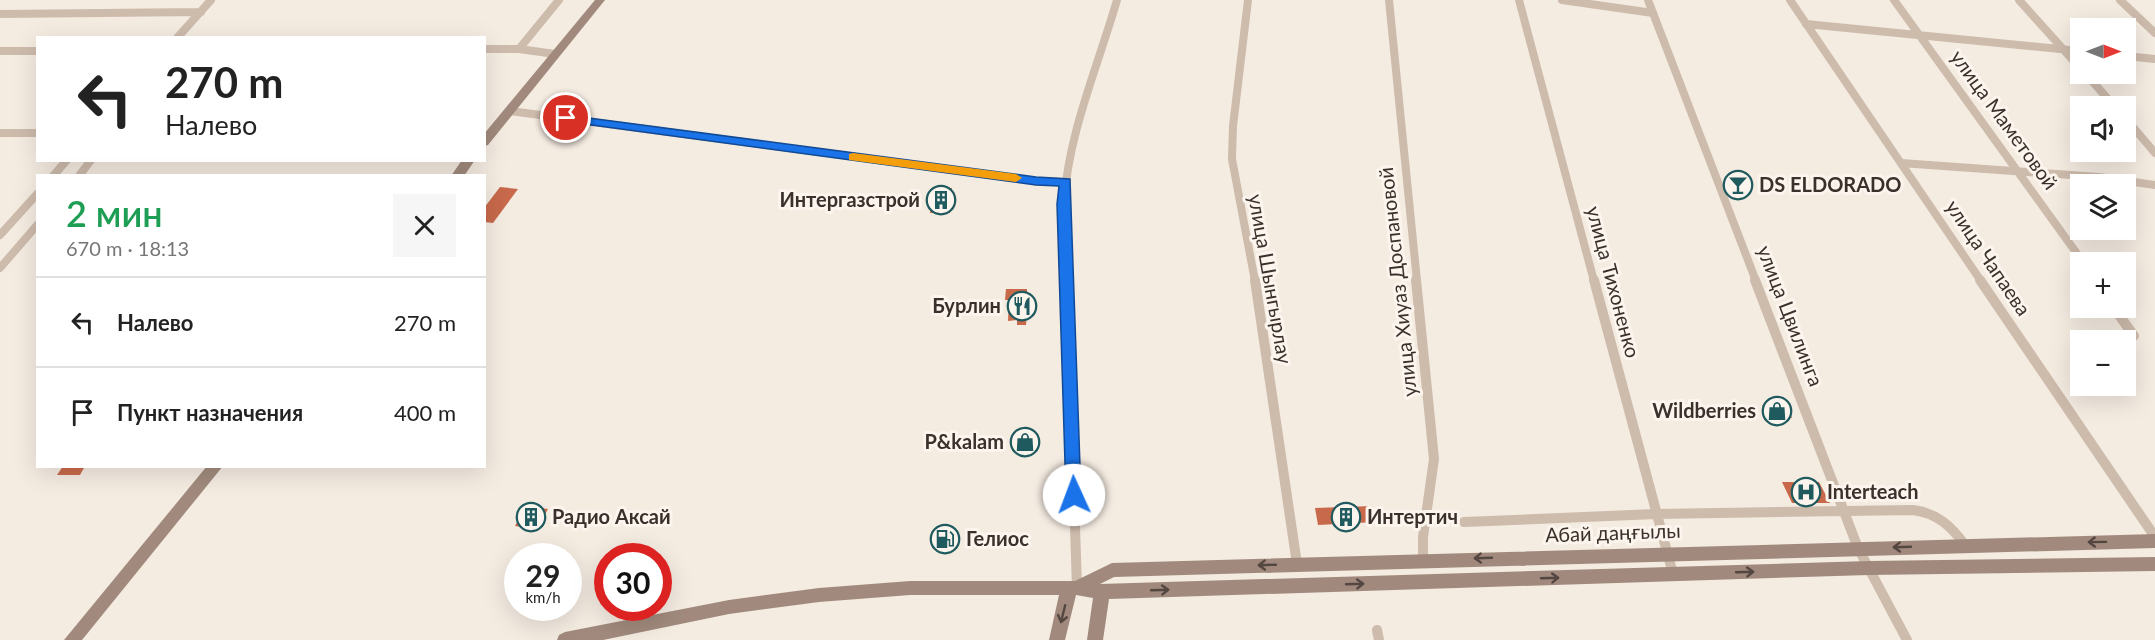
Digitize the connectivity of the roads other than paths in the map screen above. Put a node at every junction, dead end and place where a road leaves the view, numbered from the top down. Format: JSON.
{"nodes":[{"id":1,"x":211,"y":0,"type":"edge"},
{"id":2,"x":559,"y":0,"type":"edge"},
{"id":3,"x":600,"y":0,"type":"edge"},
{"id":4,"x":1117,"y":0,"type":"edge"},
{"id":5,"x":1248,"y":0,"type":"edge"},
{"id":6,"x":1389,"y":0,"type":"edge"},
{"id":7,"x":1519,"y":0,"type":"edge"},
{"id":8,"x":1562,"y":0,"type":"edge"},
{"id":9,"x":1648,"y":0,"type":"edge"},
{"id":10,"x":1790,"y":0,"type":"edge"},
{"id":11,"x":1894,"y":0,"type":"edge"},
{"id":12,"x":2019,"y":0,"type":"edge"},
{"id":13,"x":2120,"y":0,"type":"edge"},
{"id":14,"x":201,"y":12,"type":"junction"},
{"id":15,"x":1653,"y":13,"type":"junction"},
{"id":16,"x":0,"y":14,"type":"edge"},
{"id":17,"x":1806,"y":24,"type":"junction"},
{"id":18,"x":2155,"y":33,"type":"edge"},
{"id":19,"x":179,"y":36,"type":"edge"},
{"id":20,"x":1921,"y":36,"type":"junction"},
{"id":21,"x":486,"y":49,"type":"edge"},
{"id":22,"x":519,"y":49,"type":"junction"},
{"id":23,"x":2064,"y":49,"type":"junction"},
{"id":24,"x":2070,"y":50,"type":"edge"},
{"id":25,"x":0,"y":51,"type":"edge"},
{"id":26,"x":36,"y":51,"type":"edge"},
{"id":27,"x":555,"y":54,"type":"junction"},
{"id":28,"x":2070,"y":56,"type":"edge"},
{"id":29,"x":2136,"y":57,"type":"edge"},
{"id":30,"x":2155,"y":59,"type":"edge"},
{"id":31,"x":2095,"y":84,"type":"edge"},
{"id":32,"x":2106,"y":96,"type":"edge"},
{"id":33,"x":510,"y":111,"type":"junction"},
{"id":34,"x":2136,"y":131,"type":"edge"},
{"id":35,"x":0,"y":132,"type":"edge"},
{"id":36,"x":36,"y":133,"type":"edge"},
{"id":37,"x":486,"y":140,"type":"edge"},
{"id":38,"x":2155,"y":153,"type":"edge"},
{"id":39,"x":64,"y":162,"type":"edge"},
{"id":40,"x":1901,"y":163,"type":"junction"},
{"id":41,"x":2019,"y":171,"type":"junction"},
{"id":42,"x":55,"y":174,"type":"edge"},
{"id":43,"x":1066,"y":182,"type":"junction"},
{"id":44,"x":2155,"y":185,"type":"edge"},
{"id":45,"x":36,"y":195,"type":"edge"},
{"id":46,"x":0,"y":221,"type":"edge"},
{"id":47,"x":12,"y":221,"type":"junction"},
{"id":48,"x":36,"y":226,"type":"edge"},
{"id":49,"x":0,"y":235,"type":"edge"},
{"id":50,"x":2076,"y":252,"type":"edge"},
{"id":51,"x":0,"y":268,"type":"edge"},
{"id":52,"x":214,"y":468,"type":"edge"},
{"id":53,"x":1845,"y":510,"type":"junction"},
{"id":54,"x":1656,"y":514,"type":"junction"},
{"id":55,"x":1464,"y":522,"type":"dead end"},
{"id":56,"x":2155,"y":539,"type":"edge"},
{"id":57,"x":1965,"y":545,"type":"junction"},
{"id":58,"x":1858,"y":548,"type":"junction"},
{"id":59,"x":1667,"y":553,"type":"junction"},
{"id":60,"x":1423,"y":560,"type":"junction"},
{"id":61,"x":1297,"y":564,"type":"junction"},
{"id":62,"x":2155,"y":564,"type":"edge"},
{"id":63,"x":1869,"y":568,"type":"junction"},
{"id":64,"x":1673,"y":574,"type":"junction"},
{"id":65,"x":1073,"y":589,"type":"junction"},
{"id":66,"x":1102,"y":592,"type":"junction"},
{"id":67,"x":72,"y":640,"type":"edge"},
{"id":68,"x":565,"y":640,"type":"edge"},
{"id":69,"x":1057,"y":640,"type":"edge"},
{"id":70,"x":1095,"y":640,"type":"edge"},
{"id":71,"x":1907,"y":640,"type":"edge"}],
"edges":[{"from":1,"to":14,"type":"street"},
{"from":2,"to":22,"type":"street"},
{"from":3,"to":27,"type":"street"},
{"from":4,"to":43,"type":"street"},
{"from":5,"to":61,"type":"street","name":"улица Шынгырлау"},
{"from":6,"to":60,"type":"street","name":"улица Хиуаз Доспановой"},
{"from":7,"to":54,"type":"street","name":"улица Тихоненко"},
{"from":8,"to":15,"type":"street"},
{"from":9,"to":15,"type":"street","name":"улица Цвилинга"},
{"from":10,"to":17,"type":"street","name":"улица Чапаева"},
{"from":11,"to":20,"type":"street","name":"улица Маметовой"},
{"from":12,"to":23,"type":"street"},
{"from":13,"to":18,"type":"street"},
{"from":14,"to":16,"type":"street"},
{"from":14,"to":19,"type":"street"},
{"from":15,"to":53,"type":"street","name":"улица Цвилинга"},
{"from":17,"to":20,"type":"street"},
{"from":17,"to":40,"type":"street","name":"улица Чапаева"},
{"from":20,"to":23,"type":"street"},
{"from":20,"to":41,"type":"street","name":"улица Маметовой"},
{"from":21,"to":22,"type":"street"},
{"from":22,"to":27,"type":"street"},
{"from":23,"to":24,"type":"street"},
{"from":23,"to":28,"type":"street"},
{"from":25,"to":26,"type":"street"},
{"from":27,"to":33,"type":"street"},
{"from":29,"to":30,"type":"street"},
{"from":31,"to":32,"type":"street"},
{"from":33,"to":37,"type":"street"},
{"from":33,"to":43,"type":"street"},
{"from":34,"to":38,"type":"street"},
{"from":35,"to":36,"type":"street"},
{"from":39,"to":42,"type":"street"},
{"from":40,"to":41,"type":"street"},
{"from":40,"to":56,"type":"street","name":"улица Чапаева"},
{"from":41,"to":44,"type":"street"},
{"from":41,"to":50,"type":"street","name":"улица Маметовой"},
{"from":43,"to":65,"type":"street"},
{"from":45,"to":47,"type":"street"},
{"from":46,"to":47,"type":"street"},
{"from":47,"to":49,"type":"street"},
{"from":48,"to":51,"type":"street"},
{"from":52,"to":67,"type":"street"},
{"from":53,"to":54,"type":"street"},
{"from":53,"to":57,"type":"street"},
{"from":53,"to":58,"type":"street","name":"улица Цвилинга"},
{"from":54,"to":55,"type":"street"},
{"from":54,"to":59,"type":"street","name":"улица Тихоненко"},
{"from":56,"to":57,"type":"street","name":"Абай даңғылы","one_way":true},
{"from":57,"to":58,"type":"street","name":"Абай даңғылы","one_way":true},
{"from":58,"to":59,"type":"street","name":"Абай даңғылы"},
{"from":58,"to":63,"type":"street","name":"улица Цвилинга"},
{"from":59,"to":60,"type":"street","name":"Абай даңғылы","one_way":true},
{"from":59,"to":64,"type":"street","name":"улица Тихоненко"},
{"from":60,"to":61,"type":"street","name":"Абай даңғылы"},
{"from":61,"to":65,"type":"street","name":"Абай даңғылы","one_way":true},
{"from":62,"to":63,"type":"street"},
{"from":64,"to":63,"type":"street","one_way":true},
{"from":63,"to":71,"type":"street","name":"улица Цвилинга"},
{"from":66,"to":64,"type":"street","one_way":true},
{"from":65,"to":66,"type":"street"},
{"from":65,"to":68,"type":"street"},
{"from":65,"to":69,"type":"street","one_way":true},
{"from":66,"to":70,"type":"street"}]}
